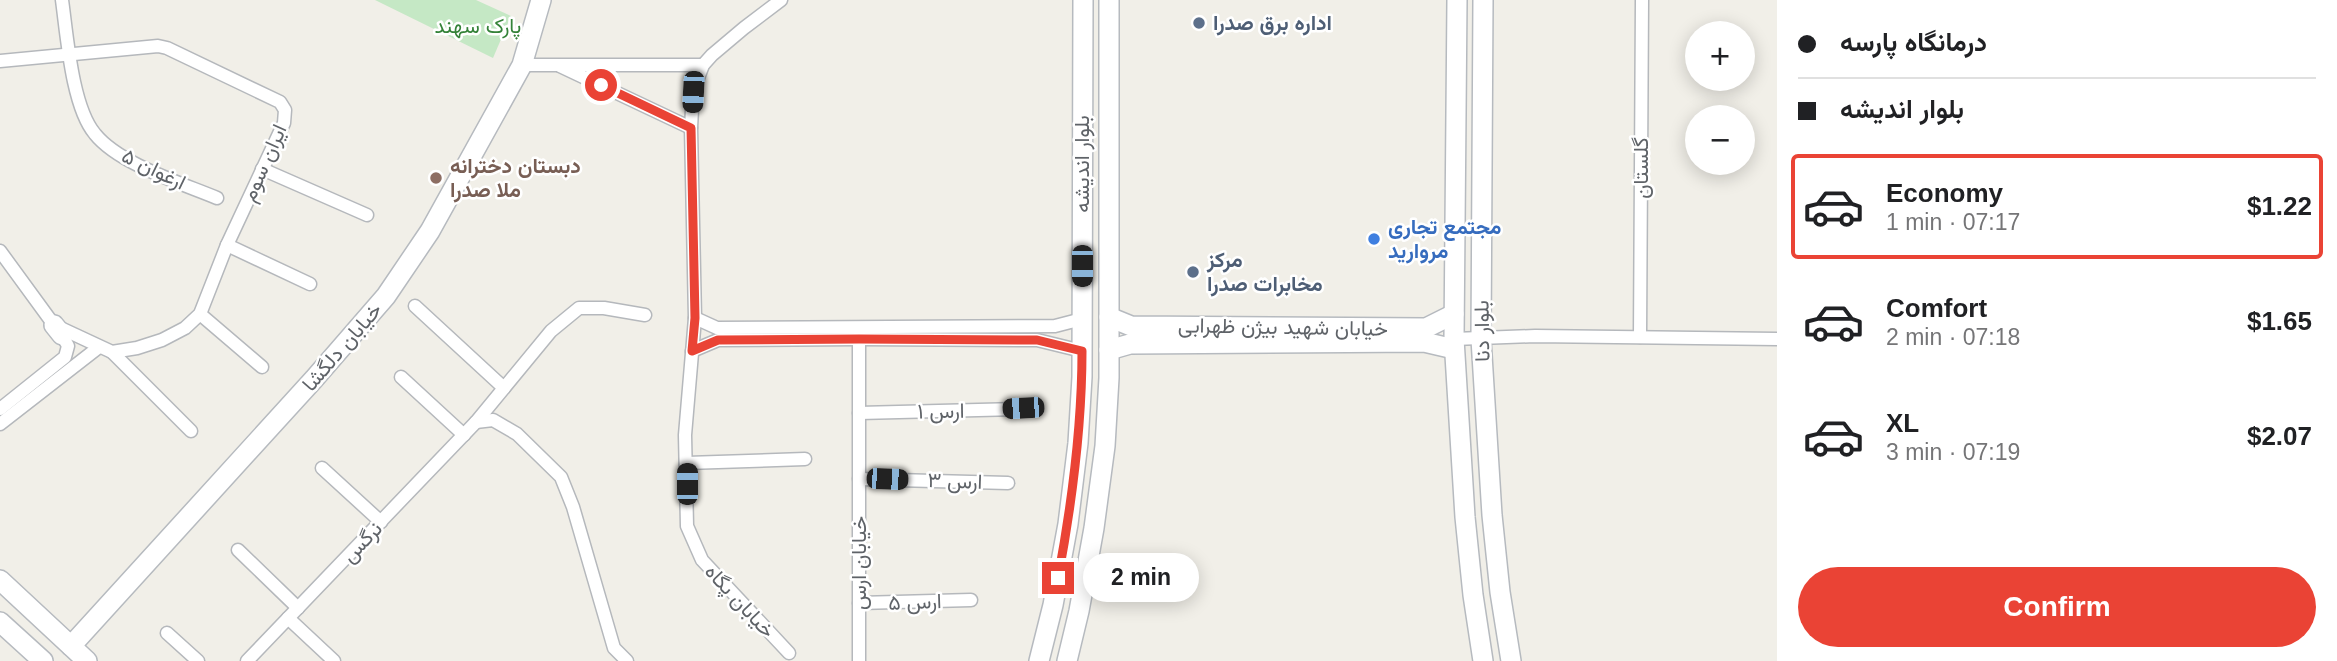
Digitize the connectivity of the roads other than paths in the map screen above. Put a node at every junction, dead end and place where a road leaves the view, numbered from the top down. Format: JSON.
{"nodes":[{"id":1,"x":62,"y":0,"type":"edge"},
{"id":2,"x":541,"y":0,"type":"edge"},
{"id":3,"x":781,"y":0,"type":"edge"},
{"id":4,"x":1083,"y":0,"type":"edge"},
{"id":5,"x":1109,"y":0,"type":"edge"},
{"id":6,"x":1457,"y":0,"type":"edge"},
{"id":7,"x":1483,"y":0,"type":"edge"},
{"id":8,"x":1642,"y":0,"type":"edge"},
{"id":9,"x":70,"y":54,"type":"junction"},
{"id":10,"x":0,"y":61,"type":"edge"},
{"id":11,"x":556,"y":64,"type":"junction"},
{"id":12,"x":522,"y":65,"type":"junction"},
{"id":13,"x":703,"y":65,"type":"junction"},
{"id":14,"x":691,"y":128,"type":"junction"},
{"id":15,"x":262,"y":169,"type":"junction"},
{"id":16,"x":217,"y":198,"type":"dead end"},
{"id":17,"x":367,"y":215,"type":"dead end"},
{"id":18,"x":227,"y":245,"type":"junction"},
{"id":19,"x":0,"y":251,"type":"edge"},
{"id":20,"x":310,"y":285,"type":"dead end"},
{"id":21,"x":415,"y":306,"type":"dead end"},
{"id":22,"x":200,"y":314,"type":"junction"},
{"id":23,"x":1454,"y":314,"type":"junction"},
{"id":24,"x":645,"y":315,"type":"dead end"},
{"id":25,"x":1109,"y":317,"type":"junction"},
{"id":26,"x":695,"y":318,"type":"junction"},
{"id":27,"x":1082,"y":319,"type":"junction"},
{"id":28,"x":58,"y":330,"type":"junction"},
{"id":29,"x":1640,"y":337,"type":"junction"},
{"id":30,"x":859,"y":339,"type":"junction"},
{"id":31,"x":1481,"y":339,"type":"junction"},
{"id":32,"x":1777,"y":339,"type":"edge"},
{"id":33,"x":1454,"y":344,"type":"junction"},
{"id":34,"x":106,"y":350,"type":"junction"},
{"id":35,"x":1109,"y":350,"type":"junction"},
{"id":36,"x":692,"y":351,"type":"junction"},
{"id":37,"x":1082,"y":351,"type":"junction"},
{"id":38,"x":262,"y":367,"type":"dead end"},
{"id":39,"x":401,"y":377,"type":"dead end"},
{"id":40,"x":504,"y":388,"type":"junction"},
{"id":41,"x":1023,"y":408,"type":"dead end"},
{"id":42,"x":0,"y":409,"type":"edge"},
{"id":43,"x":859,"y":413,"type":"junction"},
{"id":44,"x":477,"y":422,"type":"junction"},
{"id":45,"x":0,"y":424,"type":"edge"},
{"id":46,"x":191,"y":431,"type":"dead end"},
{"id":47,"x":464,"y":435,"type":"junction"},
{"id":48,"x":804,"y":459,"type":"dead end"},
{"id":49,"x":687,"y":463,"type":"junction"},
{"id":50,"x":323,"y":468,"type":"dead end"},
{"id":51,"x":859,"y":479,"type":"junction"},
{"id":52,"x":1009,"y":483,"type":"dead end"},
{"id":53,"x":381,"y":522,"type":"junction"},
{"id":54,"x":238,"y":550,"type":"dead end"},
{"id":55,"x":0,"y":580,"type":"edge"},
{"id":56,"x":971,"y":600,"type":"dead end"},
{"id":57,"x":859,"y":603,"type":"junction"},
{"id":58,"x":298,"y":608,"type":"junction"},
{"id":59,"x":288,"y":618,"type":"junction"},
{"id":60,"x":0,"y":622,"type":"edge"},
{"id":61,"x":167,"y":633,"type":"dead end"},
{"id":62,"x":71,"y":646,"type":"junction"},
{"id":63,"x":789,"y":653,"type":"dead end"},
{"id":64,"x":43,"y":661,"type":"edge"},
{"id":65,"x":87,"y":661,"type":"edge"},
{"id":66,"x":198,"y":661,"type":"edge"},
{"id":67,"x":247,"y":661,"type":"edge"},
{"id":68,"x":334,"y":661,"type":"edge"},
{"id":69,"x":627,"y":661,"type":"edge"},
{"id":70,"x":859,"y":661,"type":"edge"},
{"id":71,"x":1039,"y":661,"type":"edge"},
{"id":72,"x":1067,"y":661,"type":"edge"},
{"id":73,"x":1483,"y":661,"type":"edge"},
{"id":74,"x":1511,"y":661,"type":"edge"}],
"edges":[{"from":1,"to":9,"type":"street","name":"ارغوان ۵"},
{"from":2,"to":12,"type":"street","name":"خیابان دلگشا"},
{"from":3,"to":13,"type":"street"},
{"from":4,"to":27,"type":"street","name":"بلوار اندیشه"},
{"from":5,"to":25,"type":"street","name":"بلوار اندیشه"},
{"from":6,"to":23,"type":"street","name":"بلوار دنا"},
{"from":7,"to":31,"type":"street","name":"بلوار دنا"},
{"from":8,"to":29,"type":"street","name":"گلستان"},
{"from":9,"to":10,"type":"street","name":"ایران سوم"},
{"from":9,"to":15,"type":"street","name":"ایران سوم"},
{"from":9,"to":16,"type":"street","name":"ارغوان ۵"},
{"from":11,"to":12,"type":"street"},
{"from":11,"to":13,"type":"street"},
{"from":11,"to":14,"type":"street"},
{"from":12,"to":62,"type":"street","name":"خیابان دلگشا"},
{"from":13,"to":14,"type":"street","name":"خیابان پگاه"},
{"from":14,"to":26,"type":"street","name":"خیابان پگاه"},
{"from":15,"to":17,"type":"street"},
{"from":15,"to":18,"type":"street","name":"ایران سوم"},
{"from":18,"to":20,"type":"street"},
{"from":18,"to":22,"type":"street","name":"ایران سوم"},
{"from":19,"to":28,"type":"street"},
{"from":21,"to":40,"type":"street"},
{"from":22,"to":34,"type":"street"},
{"from":22,"to":38,"type":"street"},
{"from":23,"to":25,"type":"street","name":"خیابان شهید بیژن ظهرابی"},
{"from":23,"to":33,"type":"street","name":"بلوار دنا"},
{"from":24,"to":40,"type":"street","name":"نرگس"},
{"from":25,"to":35,"type":"street","name":"بلوار اندیشه"},
{"from":26,"to":27,"type":"street"},
{"from":26,"to":36,"type":"street","name":"خیابان پگاه"},
{"from":27,"to":37,"type":"street","name":"بلوار اندیشه"},
{"from":28,"to":34,"type":"street"},
{"from":28,"to":42,"type":"street"},
{"from":29,"to":31,"type":"street"},
{"from":29,"to":32,"type":"street"},
{"from":30,"to":36,"type":"street"},
{"from":30,"to":37,"type":"street"},
{"from":30,"to":43,"type":"street","name":"خیابان ارس"},
{"from":31,"to":33,"type":"street"},
{"from":31,"to":74,"type":"street","name":"بلوار دنا"},
{"from":33,"to":35,"type":"street","name":"خیابان شهید بیژن ظهرابی"},
{"from":33,"to":73,"type":"street","name":"بلوار دنا"},
{"from":34,"to":45,"type":"street"},
{"from":34,"to":46,"type":"street"},
{"from":35,"to":72,"type":"street","name":"بلوار اندیشه"},
{"from":36,"to":49,"type":"street","name":"خیابان پگاه"},
{"from":37,"to":71,"type":"street","name":"بلوار اندیشه"},
{"from":39,"to":47,"type":"street"},
{"from":40,"to":44,"type":"street","name":"نرگس"},
{"from":41,"to":43,"type":"street","name":"ارس ۱"},
{"from":43,"to":51,"type":"street","name":"خیابان ارس"},
{"from":44,"to":47,"type":"street","name":"نرگس"},
{"from":44,"to":69,"type":"street"},
{"from":47,"to":53,"type":"street","name":"نرگس"},
{"from":48,"to":49,"type":"street"},
{"from":49,"to":63,"type":"street","name":"خیابان پگاه"},
{"from":50,"to":53,"type":"street"},
{"from":51,"to":52,"type":"street","name":"ارس ۳"},
{"from":51,"to":57,"type":"street","name":"خیابان ارس"},
{"from":53,"to":58,"type":"street","name":"نرگس"},
{"from":54,"to":58,"type":"street"},
{"from":55,"to":62,"type":"street"},
{"from":56,"to":57,"type":"street","name":"ارس ۵"},
{"from":57,"to":70,"type":"street","name":"خیابان ارس"},
{"from":58,"to":59,"type":"street","name":"نرگس"},
{"from":59,"to":67,"type":"street","name":"نرگس"},
{"from":59,"to":68,"type":"street"},
{"from":60,"to":64,"type":"street"},
{"from":61,"to":66,"type":"street"},
{"from":62,"to":65,"type":"street"}]}
